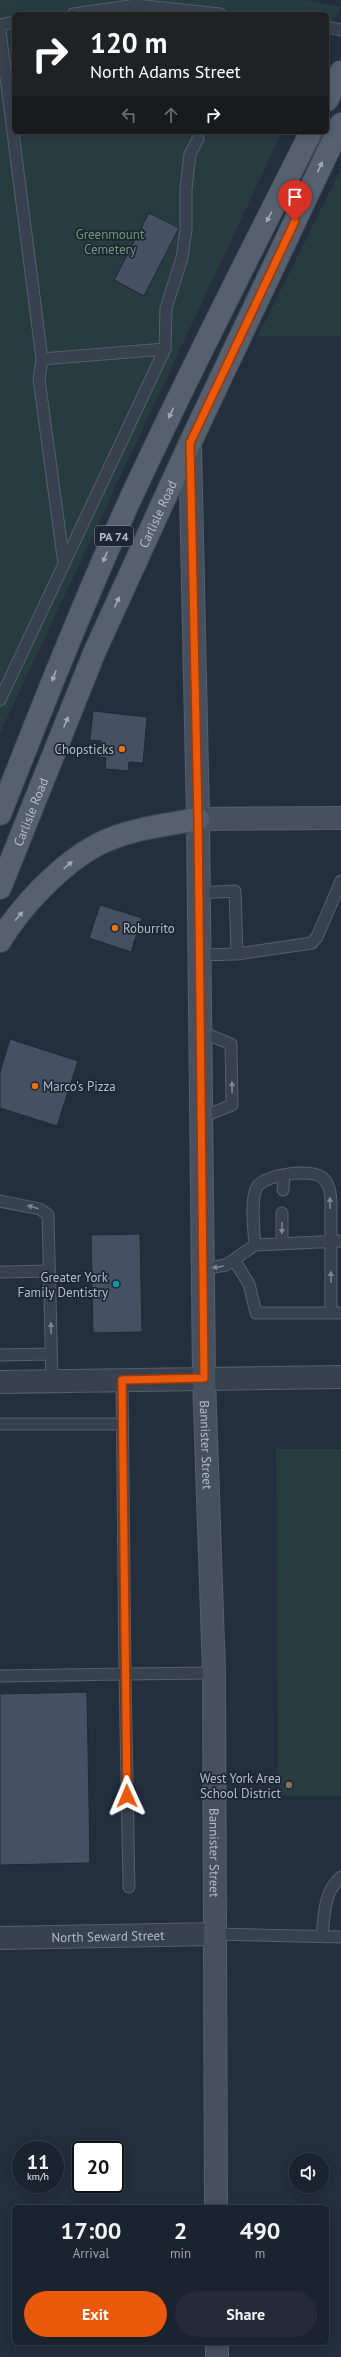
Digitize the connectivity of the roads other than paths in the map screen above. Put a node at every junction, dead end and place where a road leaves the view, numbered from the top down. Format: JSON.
{"nodes":[{"id":1,"x":133,"y":2,"type":"edge"},
{"id":2,"x":83,"y":12,"type":"edge"},
{"id":3,"x":206,"y":12,"type":"edge"},
{"id":4,"x":12,"y":22,"type":"edge"},
{"id":5,"x":0,"y":24,"type":"edge"},
{"id":6,"x":329,"y":27,"type":"edge"},
{"id":7,"x":341,"y":30,"type":"edge"},
{"id":8,"x":0,"y":32,"type":"edge"},
{"id":9,"x":341,"y":72,"type":"edge"},
{"id":10,"x":329,"y":96,"type":"edge"},
{"id":11,"x":341,"y":124,"type":"edge"},
{"id":12,"x":12,"y":125,"type":"edge"},
{"id":13,"x":13,"y":134,"type":"edge"},
{"id":14,"x":310,"y":134,"type":"edge"},
{"id":15,"x":198,"y":139,"type":"dead end"},
{"id":16,"x":245,"y":265,"type":"junction"},
{"id":17,"x":164,"y":349,"type":"junction"},
{"id":18,"x":42,"y":359,"type":"junction"},
{"id":19,"x":190,"y":443,"type":"junction"},
{"id":20,"x":64,"y":564,"type":"junction"},
{"id":21,"x":0,"y":700,"type":"edge"},
{"id":22,"x":0,"y":814,"type":"edge"},
{"id":23,"x":341,"y":818,"type":"edge"},
{"id":24,"x":198,"y":819,"type":"junction"},
{"id":25,"x":341,"y":881,"type":"edge"},
{"id":26,"x":0,"y":888,"type":"edge"},
{"id":27,"x":198,"y":893,"type":"junction"},
{"id":28,"x":0,"y":942,"type":"edge"},
{"id":29,"x":237,"y":954,"type":"junction"},
{"id":30,"x":198,"y":955,"type":"junction"},
{"id":31,"x":199,"y":1031,"type":"junction"},
{"id":32,"x":200,"y":1118,"type":"junction"},
{"id":33,"x":284,"y":1175,"type":"junction"},
{"id":34,"x":283,"y":1190,"type":"dead end"},
{"id":35,"x":0,"y":1201,"type":"edge"},
{"id":36,"x":282,"y":1213,"type":"dead end"},
{"id":37,"x":336,"y":1241,"type":"edge"},
{"id":38,"x":282,"y":1244,"type":"junction"},
{"id":39,"x":255,"y":1245,"type":"junction"},
{"id":40,"x":234,"y":1260,"type":"junction"},
{"id":41,"x":202,"y":1270,"type":"junction"},
{"id":42,"x":49,"y":1271,"type":"junction"},
{"id":43,"x":2,"y":1272,"type":"dead end"},
{"id":44,"x":336,"y":1313,"type":"edge"},
{"id":45,"x":51,"y":1354,"type":"junction"},
{"id":46,"x":0,"y":1355,"type":"edge"},
{"id":47,"x":341,"y":1377,"type":"edge"},
{"id":48,"x":204,"y":1378,"type":"junction"},
{"id":49,"x":122,"y":1380,"type":"junction"},
{"id":50,"x":52,"y":1381,"type":"junction"},
{"id":51,"x":0,"y":1382,"type":"edge"},
{"id":52,"x":0,"y":1424,"type":"edge"},
{"id":53,"x":123,"y":1424,"type":"junction"},
{"id":54,"x":214,"y":1673,"type":"junction"},
{"id":55,"x":125,"y":1674,"type":"junction"},
{"id":56,"x":0,"y":1676,"type":"edge"},
{"id":57,"x":341,"y":1877,"type":"edge"},
{"id":58,"x":128,"y":1887,"type":"dead end"},
{"id":59,"x":215,"y":1934,"type":"junction"},
{"id":60,"x":322,"y":1937,"type":"junction"},
{"id":61,"x":341,"y":1937,"type":"edge"},
{"id":62,"x":0,"y":1938,"type":"edge"},
{"id":63,"x":216,"y":2205,"type":"edge"},
{"id":64,"x":217,"y":2345,"type":"edge"},
{"id":65,"x":217,"y":2357,"type":"edge"}],
"edges":[{"from":1,"to":2,"type":"lane"},
{"from":1,"to":3,"type":"lane"},
{"from":4,"to":5,"type":"lane"},
{"from":6,"to":7,"type":"lane"},
{"from":8,"to":12,"type":"lane"},
{"from":9,"to":10,"type":"main road"},
{"from":19,"to":11,"type":"main road","name":"Carlisle Road","number":"PA 74","one_way":true},
{"from":13,"to":18,"type":"lane"},
{"from":14,"to":16,"type":"main road","name":"Carlisle Road","number":"PA 74","one_way":true},
{"from":15,"to":17,"type":"lane"},
{"from":16,"to":19,"type":"main road"},
{"from":16,"to":22,"type":"main road","name":"Carlisle Road","number":"PA 74","one_way":true},
{"from":17,"to":18,"type":"lane"},
{"from":17,"to":20,"type":"lane"},
{"from":18,"to":20,"type":"lane"},
{"from":19,"to":24,"type":"street","name":"Bannister Street"},
{"from":26,"to":19,"type":"main road","name":"Carlisle Road","number":"PA 74","one_way":true},
{"from":20,"to":21,"type":"lane"},
{"from":23,"to":24,"type":"street"},
{"from":24,"to":27,"type":"street","name":"Bannister Street"},
{"from":28,"to":24,"type":"main road","one_way":true},
{"from":25,"to":29,"type":"lane"},
{"from":27,"to":29,"type":"lane"},
{"from":27,"to":30,"type":"street","name":"Bannister Street"},
{"from":29,"to":30,"type":"lane"},
{"from":30,"to":31,"type":"street","name":"Bannister Street"},
{"from":31,"to":32,"type":"street","name":"Bannister Street"},
{"from":32,"to":31,"type":"lane","one_way":true},
{"from":32,"to":41,"type":"street","name":"Bannister Street"},
{"from":33,"to":34,"type":"lane"},
{"from":37,"to":33,"type":"lane","one_way":true},
{"from":33,"to":39,"type":"lane"},
{"from":42,"to":35,"type":"lane","one_way":true},
{"from":36,"to":38,"type":"lane","one_way":true},
{"from":37,"to":38,"type":"lane"},
{"from":44,"to":37,"type":"lane","one_way":true},
{"from":38,"to":39,"type":"lane"},
{"from":39,"to":40,"type":"lane"},
{"from":40,"to":41,"type":"lane","one_way":true},
{"from":40,"to":44,"type":"lane"},
{"from":41,"to":48,"type":"street","name":"Bannister Street"},
{"from":42,"to":43,"type":"lane"},
{"from":45,"to":42,"type":"lane","one_way":true},
{"from":45,"to":46,"type":"lane"},
{"from":45,"to":50,"type":"lane"},
{"from":47,"to":48,"type":"street"},
{"from":48,"to":49,"type":"street"},
{"from":48,"to":54,"type":"street","name":"Bannister Street"},
{"from":49,"to":50,"type":"street"},
{"from":49,"to":53,"type":"lane"},
{"from":50,"to":51,"type":"street"},
{"from":52,"to":53,"type":"lane"},
{"from":53,"to":55,"type":"lane"},
{"from":54,"to":55,"type":"lane"},
{"from":54,"to":59,"type":"street","name":"Bannister Street"},
{"from":55,"to":56,"type":"lane"},
{"from":55,"to":58,"type":"lane"},
{"from":57,"to":60,"type":"lane"},
{"from":59,"to":60,"type":"lane"},
{"from":59,"to":62,"type":"street","name":"North Seward Street"},
{"from":59,"to":63,"type":"street","name":"Bannister Street"},
{"from":60,"to":61,"type":"lane"},
{"from":64,"to":65,"type":"street"}]}
